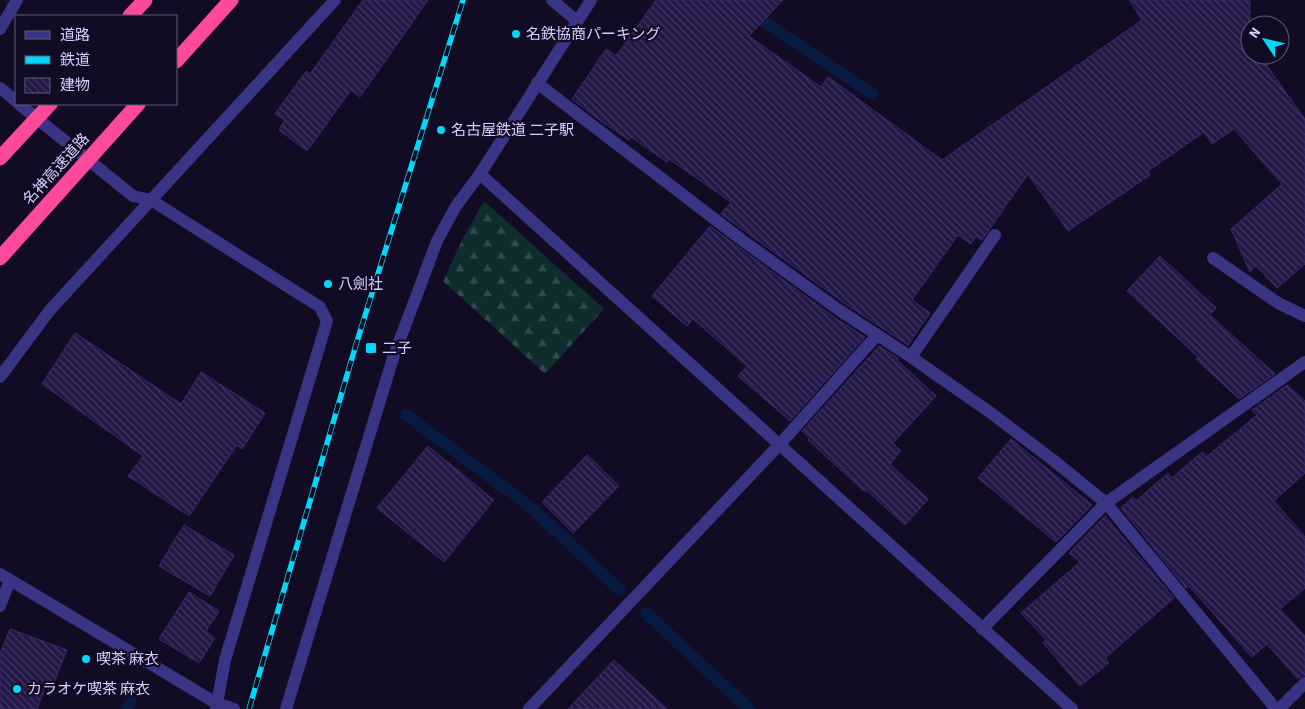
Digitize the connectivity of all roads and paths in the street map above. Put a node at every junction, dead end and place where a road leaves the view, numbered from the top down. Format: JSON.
{"nodes":[{"id":1,"x":16,"y":0,"type":"edge"},
{"id":2,"x":145,"y":0,"type":"edge"},
{"id":3,"x":232,"y":0,"type":"edge"},
{"id":4,"x":336,"y":0,"type":"edge"},
{"id":5,"x":552,"y":0,"type":"edge"},
{"id":6,"x":591,"y":0,"type":"edge"},
{"id":7,"x":131,"y":15,"type":"edge"},
{"id":8,"x":576,"y":21,"type":"junction"},
{"id":9,"x":0,"y":28,"type":"edge"},
{"id":10,"x":178,"y":60,"type":"edge"},
{"id":11,"x":536,"y":83,"type":"junction"},
{"id":12,"x":0,"y":88,"type":"edge"},
{"id":13,"x":15,"y":100,"type":"edge"},
{"id":14,"x":20,"y":105,"type":"edge"},
{"id":15,"x":49,"y":105,"type":"edge"},
{"id":16,"x":137,"y":105,"type":"edge"},
{"id":17,"x":0,"y":158,"type":"edge"},
{"id":18,"x":480,"y":174,"type":"junction"},
{"id":19,"x":152,"y":200,"type":"junction"},
{"id":20,"x":995,"y":235,"type":"dead end"},
{"id":21,"x":0,"y":258,"type":"edge"},
{"id":22,"x":1213,"y":258,"type":"dead end"},
{"id":23,"x":1305,"y":316,"type":"edge"},
{"id":24,"x":877,"y":335,"type":"junction"},
{"id":25,"x":911,"y":357,"type":"junction"},
{"id":26,"x":1305,"y":362,"type":"edge"},
{"id":27,"x":0,"y":378,"type":"edge"},
{"id":28,"x":780,"y":444,"type":"junction"},
{"id":29,"x":1106,"y":503,"type":"junction"},
{"id":30,"x":5,"y":577,"type":"edge"},
{"id":31,"x":0,"y":606,"type":"edge"},
{"id":32,"x":982,"y":629,"type":"junction"},
{"id":33,"x":1305,"y":683,"type":"edge"},
{"id":34,"x":216,"y":706,"type":"edge"},
{"id":35,"x":234,"y":709,"type":"edge"},
{"id":36,"x":286,"y":709,"type":"edge"},
{"id":37,"x":529,"y":709,"type":"edge"},
{"id":38,"x":1072,"y":709,"type":"edge"},
{"id":39,"x":1278,"y":709,"type":"edge"}],
"edges":[{"from":1,"to":9,"type":"street"},
{"from":2,"to":7,"type":"highway"},
{"from":3,"to":10,"type":"highway"},
{"from":4,"to":19,"type":"street"},
{"from":5,"to":8,"type":"street"},
{"from":6,"to":8,"type":"street"},
{"from":8,"to":11,"type":"street"},
{"from":11,"to":18,"type":"street"},
{"from":11,"to":24,"type":"street"},
{"from":12,"to":13,"type":"street"},
{"from":14,"to":19,"type":"street"},
{"from":15,"to":17,"type":"highway","bridge":true},
{"from":16,"to":21,"type":"highway","name":"名神高速道路","bridge":true},
{"from":18,"to":28,"type":"street"},
{"from":18,"to":36,"type":"street"},
{"from":19,"to":27,"type":"street"},
{"from":19,"to":34,"type":"street"},
{"from":20,"to":25,"type":"street"},
{"from":22,"to":23,"type":"street"},
{"from":24,"to":25,"type":"street"},
{"from":24,"to":28,"type":"street"},
{"from":25,"to":29,"type":"street"},
{"from":26,"to":29,"type":"street"},
{"from":28,"to":32,"type":"street"},
{"from":28,"to":37,"type":"street"},
{"from":29,"to":32,"type":"street"},
{"from":29,"to":39,"type":"street"},
{"from":30,"to":31,"type":"street"},
{"from":30,"to":34,"type":"street"},
{"from":32,"to":38,"type":"street"},
{"from":33,"to":39,"type":"street"},
{"from":34,"to":35,"type":"street"}]}
